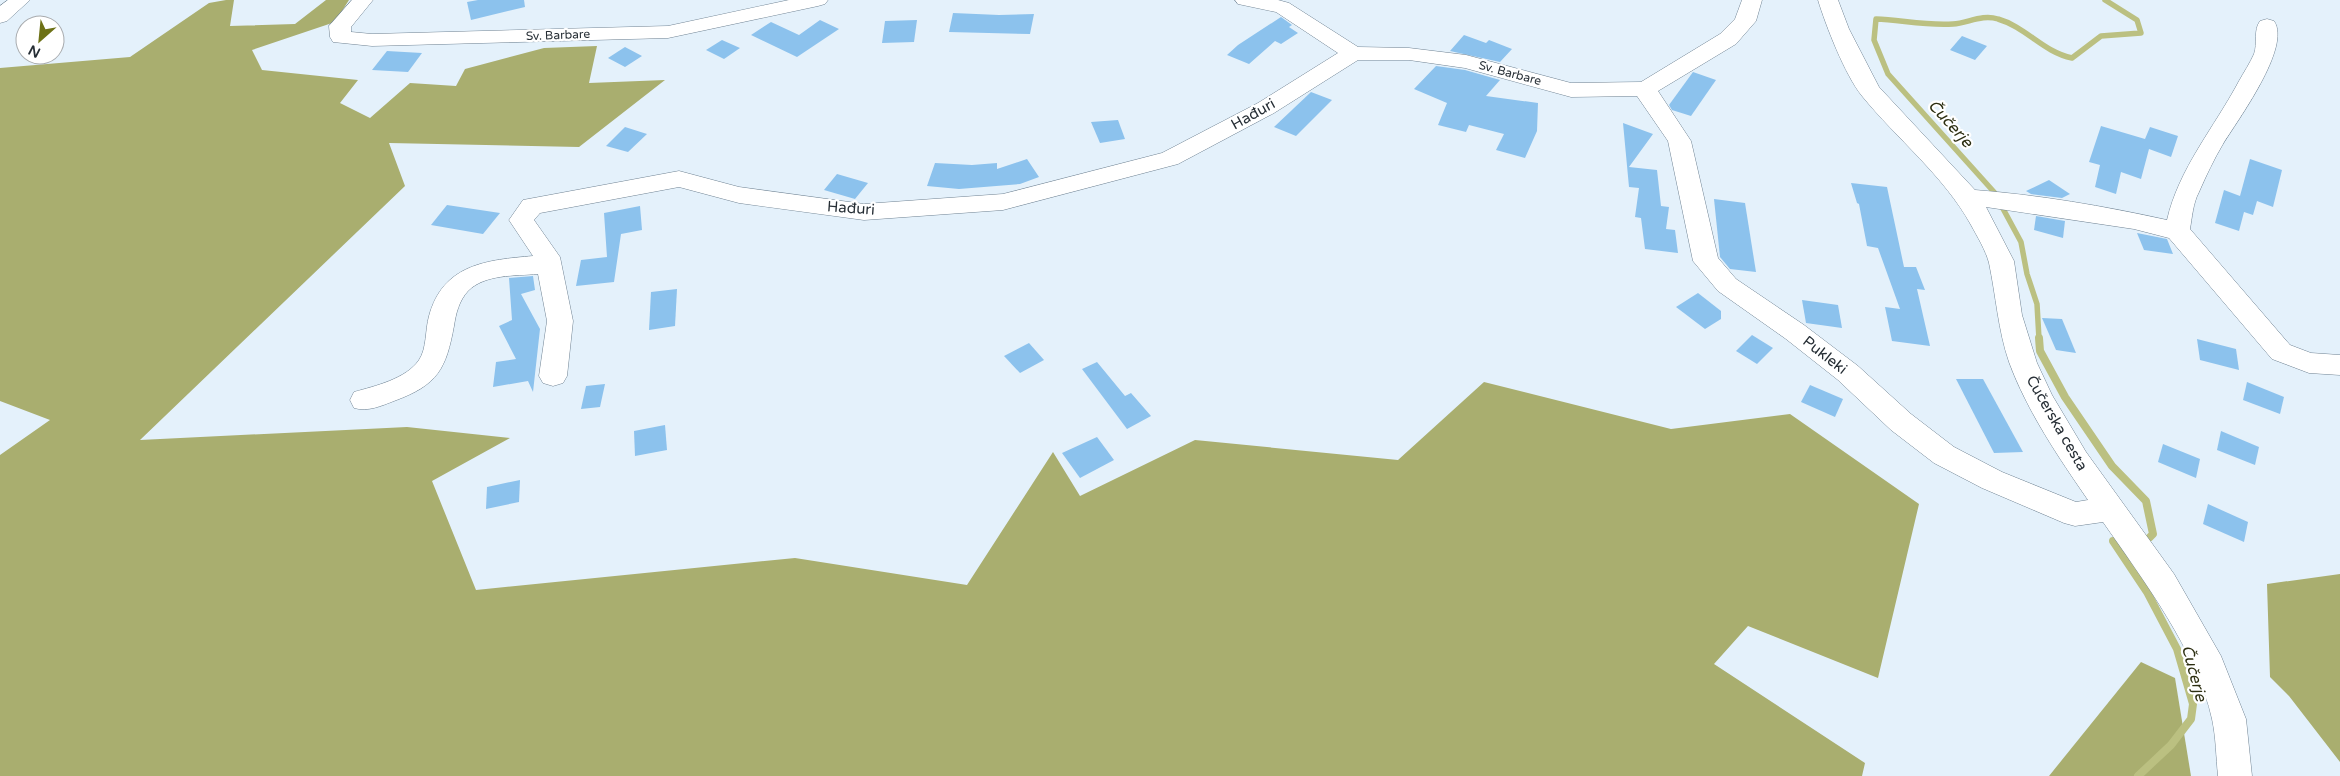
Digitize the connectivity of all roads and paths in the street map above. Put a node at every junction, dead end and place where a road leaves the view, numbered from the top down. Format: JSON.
{"nodes":[{"id":1,"x":20,"y":0,"type":"edge"},
{"id":2,"x":364,"y":0,"type":"edge"},
{"id":3,"x":818,"y":0,"type":"edge"},
{"id":4,"x":1245,"y":0,"type":"edge"},
{"id":5,"x":1752,"y":0,"type":"edge"},
{"id":6,"x":1828,"y":0,"type":"edge"},
{"id":7,"x":0,"y":17,"type":"edge"},
{"id":8,"x":2267,"y":25,"type":"dead end"},
{"id":9,"x":1353,"y":53,"type":"junction"},
{"id":10,"x":1646,"y":90,"type":"junction"},
{"id":11,"x":1987,"y":200,"type":"junction"},
{"id":12,"x":2177,"y":231,"type":"junction"},
{"id":13,"x":548,"y":264,"type":"junction"},
{"id":14,"x":2340,"y":365,"type":"edge"},
{"id":15,"x":553,"y":376,"type":"dead end"},
{"id":16,"x":364,"y":400,"type":"dead end"},
{"id":17,"x":2112,"y":510,"type":"junction"},
{"id":18,"x":2235,"y":776,"type":"edge"}],
"edges":[{"from":1,"to":7,"type":"street"},
{"from":2,"to":3,"type":"street","name":"Sv. Barbare"},
{"from":4,"to":9,"type":"street"},
{"from":5,"to":10,"type":"street"},
{"from":6,"to":11,"type":"street","name":"Čučerska cesta"},
{"from":8,"to":12,"type":"street"},
{"from":9,"to":10,"type":"street","name":"Sv. Barbare"},
{"from":9,"to":13,"type":"street","name":"Hađuri"},
{"from":10,"to":17,"type":"street","name":"Pukleki"},
{"from":11,"to":12,"type":"street"},
{"from":11,"to":17,"type":"street","name":"Čučerska cesta"},
{"from":12,"to":14,"type":"street"},
{"from":13,"to":15,"type":"street","name":"Hađuri"},
{"from":13,"to":16,"type":"street"},
{"from":17,"to":18,"type":"street","name":"Čučerska cesta"}]}
